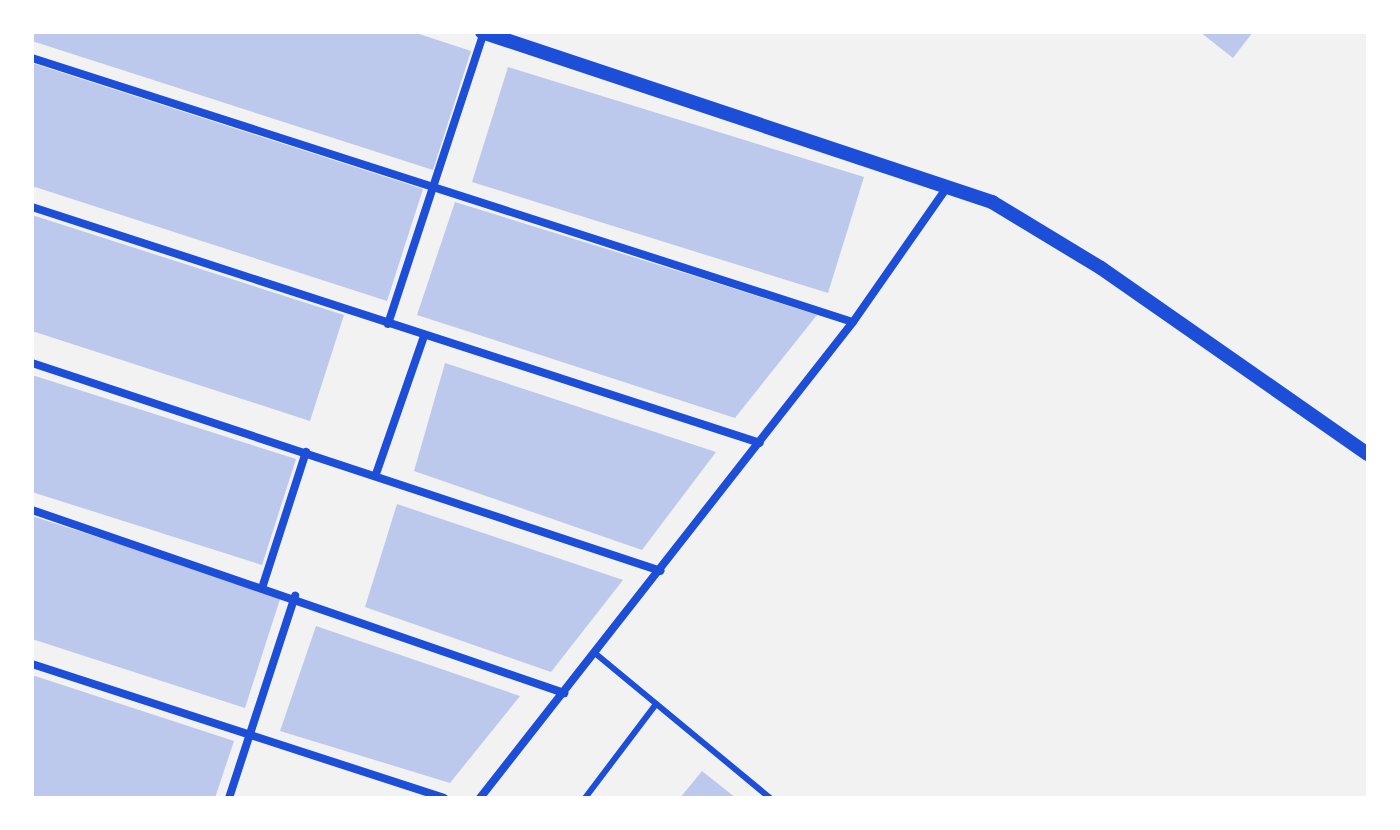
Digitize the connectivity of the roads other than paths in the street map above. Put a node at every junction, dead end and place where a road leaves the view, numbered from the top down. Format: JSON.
{"nodes":[{"id":1,"x":483,"y":32,"type":"edge"},
{"id":2,"x":32,"y":58,"type":"edge"},
{"id":3,"x":949,"y":185,"type":"junction"},
{"id":4,"x":434,"y":187,"type":"junction"},
{"id":5,"x":32,"y":207,"type":"edge"},
{"id":6,"x":853,"y":322,"type":"junction"},
{"id":7,"x":388,"y":324,"type":"junction"},
{"id":8,"x":424,"y":336,"type":"junction"},
{"id":9,"x":32,"y":363,"type":"edge"},
{"id":10,"x":760,"y":443,"type":"junction"},
{"id":11,"x":306,"y":452,"type":"junction"},
{"id":12,"x":1368,"y":454,"type":"edge"},
{"id":13,"x":376,"y":474,"type":"junction"},
{"id":14,"x":32,"y":510,"type":"edge"},
{"id":15,"x":661,"y":571,"type":"junction"},
{"id":16,"x":263,"y":585,"type":"junction"},
{"id":17,"x":295,"y":596,"type":"junction"},
{"id":18,"x":596,"y":654,"type":"junction"},
{"id":19,"x":32,"y":664,"type":"edge"},
{"id":20,"x":564,"y":693,"type":"junction"},
{"id":21,"x":656,"y":704,"type":"junction"},
{"id":22,"x":249,"y":735,"type":"junction"},
{"id":23,"x":229,"y":798,"type":"edge"},
{"id":24,"x":444,"y":798,"type":"edge"},
{"id":25,"x":480,"y":798,"type":"edge"},
{"id":26,"x":585,"y":798,"type":"edge"},
{"id":27,"x":770,"y":798,"type":"edge"}],
"edges":[{"from":1,"to":3,"type":"street"},
{"from":1,"to":4,"type":"street"},
{"from":2,"to":4,"type":"street"},
{"from":3,"to":6,"type":"street"},
{"from":3,"to":12,"type":"street"},
{"from":4,"to":6,"type":"street"},
{"from":4,"to":7,"type":"street"},
{"from":5,"to":7,"type":"street"},
{"from":6,"to":10,"type":"street"},
{"from":7,"to":8,"type":"street"},
{"from":8,"to":10,"type":"street"},
{"from":8,"to":13,"type":"street"},
{"from":9,"to":11,"type":"street"},
{"from":10,"to":15,"type":"street"},
{"from":11,"to":13,"type":"street"},
{"from":11,"to":16,"type":"street"},
{"from":13,"to":15,"type":"street"},
{"from":14,"to":16,"type":"street"},
{"from":15,"to":18,"type":"street"},
{"from":16,"to":17,"type":"street"},
{"from":17,"to":20,"type":"street"},
{"from":17,"to":22,"type":"street"},
{"from":18,"to":20,"type":"street"},
{"from":18,"to":21,"type":"lane"},
{"from":19,"to":22,"type":"street"},
{"from":20,"to":25,"type":"street"},
{"from":21,"to":26,"type":"lane"},
{"from":21,"to":27,"type":"lane"},
{"from":22,"to":23,"type":"street"},
{"from":22,"to":24,"type":"street"}]}
